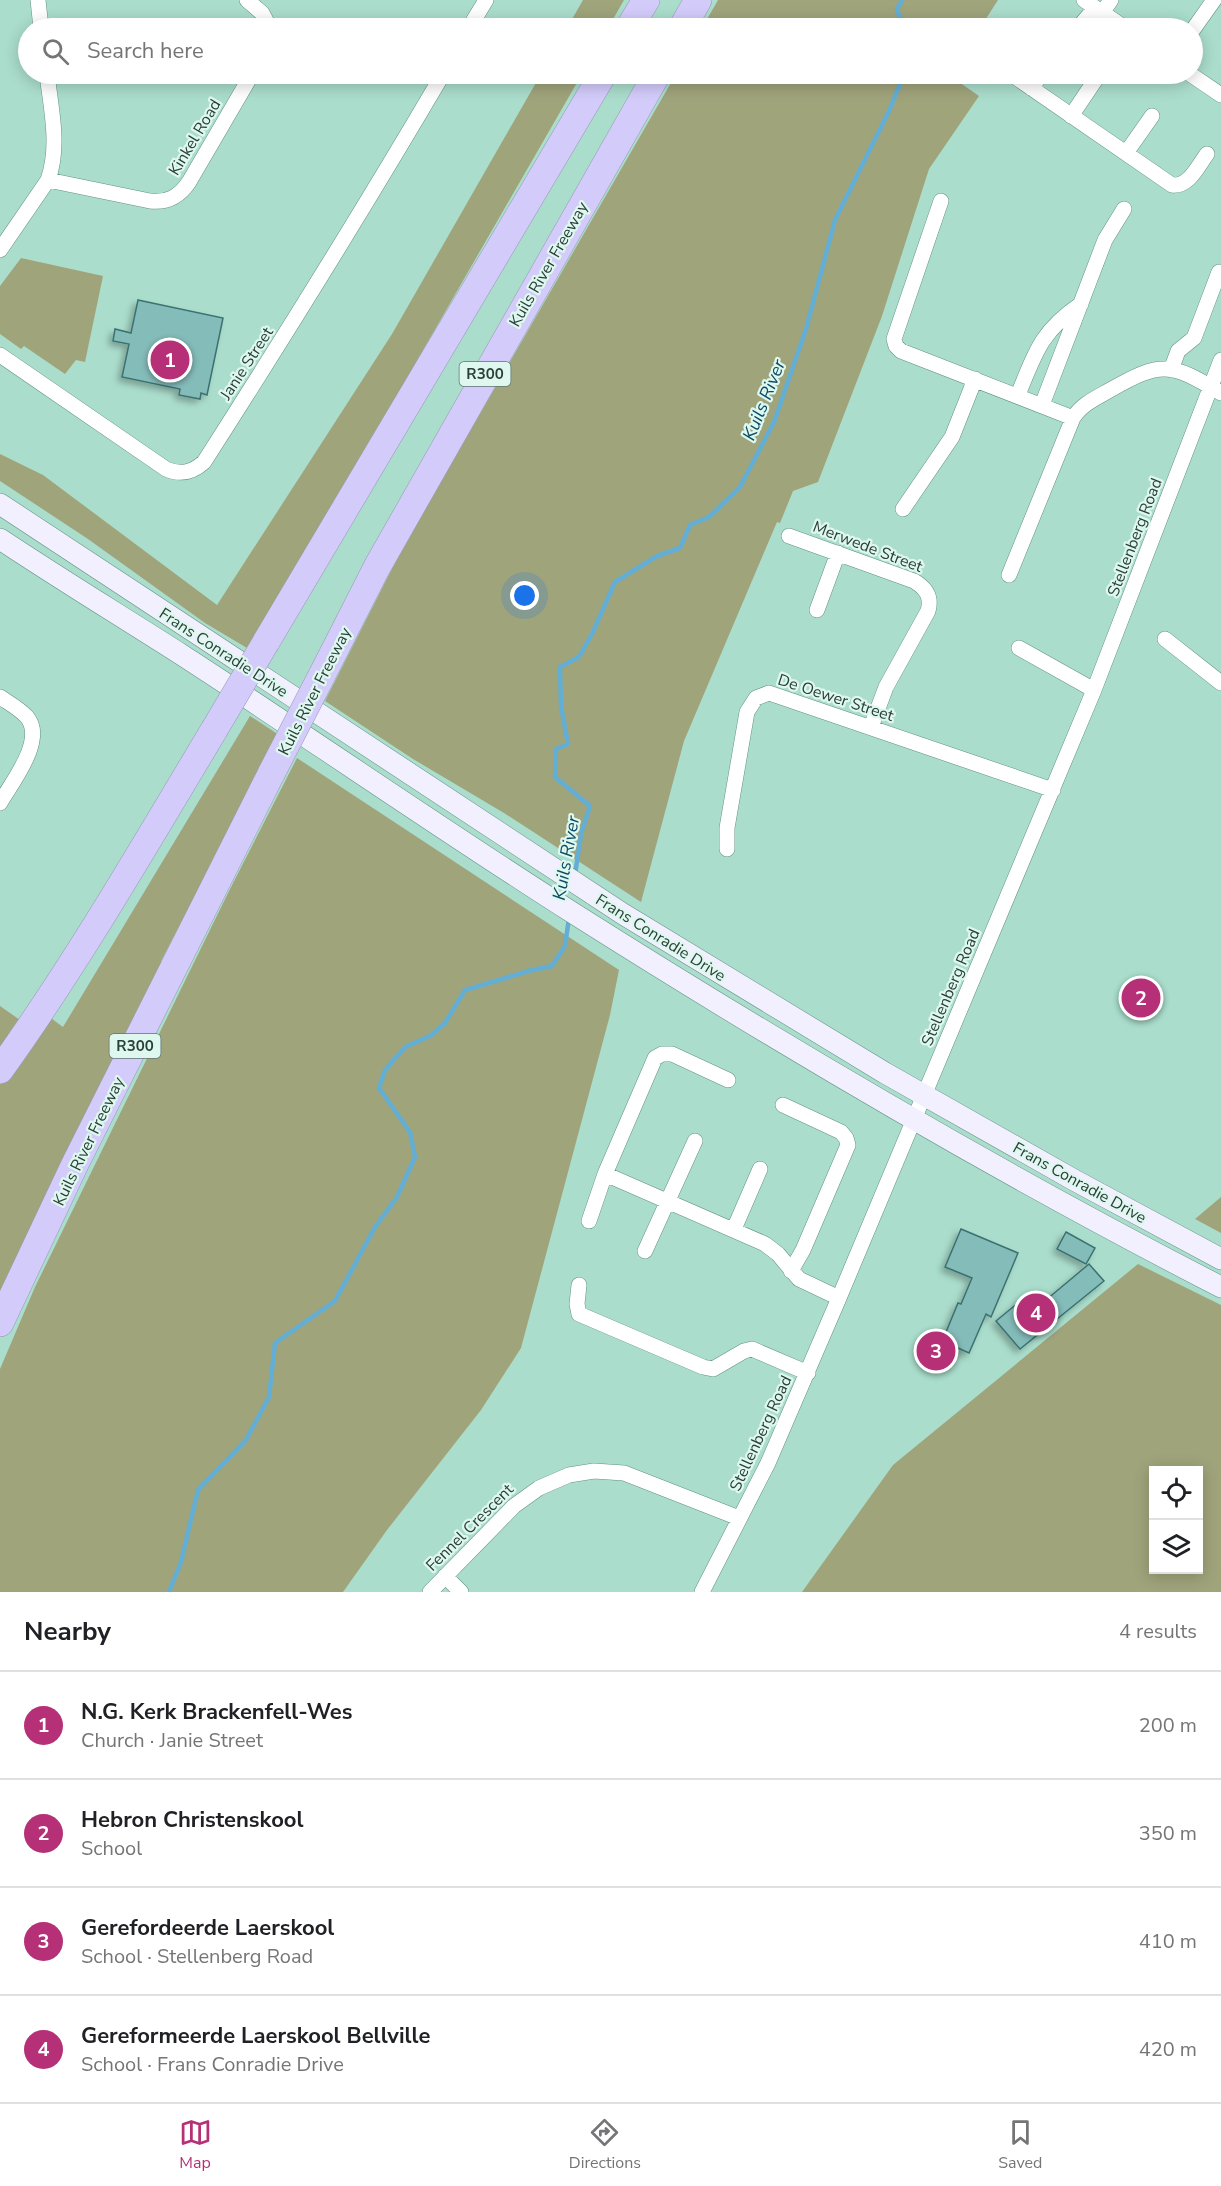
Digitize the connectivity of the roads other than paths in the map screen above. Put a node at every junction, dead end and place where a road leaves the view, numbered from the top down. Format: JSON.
{"nodes":[{"id":1,"x":38,"y":0,"type":"edge"},
{"id":2,"x":247,"y":0,"type":"edge"},
{"id":3,"x":486,"y":0,"type":"edge"},
{"id":4,"x":646,"y":0,"type":"edge"},
{"id":5,"x":699,"y":0,"type":"edge"},
{"id":6,"x":1214,"y":0,"type":"edge"},
{"id":7,"x":1098,"y":5,"type":"edge"},
{"id":8,"x":40,"y":18,"type":"edge"},
{"id":9,"x":264,"y":18,"type":"edge"},
{"id":10,"x":475,"y":18,"type":"edge"},
{"id":11,"x":635,"y":18,"type":"edge"},
{"id":12,"x":688,"y":18,"type":"edge"},
{"id":13,"x":1087,"y":18,"type":"edge"},
{"id":14,"x":1113,"y":18,"type":"edge"},
{"id":15,"x":1201,"y":18,"type":"edge"},
{"id":16,"x":1203,"y":83,"type":"edge"},
{"id":17,"x":47,"y":84,"type":"edge"},
{"id":18,"x":246,"y":84,"type":"edge"},
{"id":19,"x":437,"y":84,"type":"edge"},
{"id":20,"x":597,"y":84,"type":"edge"},
{"id":21,"x":651,"y":84,"type":"edge"},
{"id":22,"x":1025,"y":84,"type":"edge"},
{"id":23,"x":1033,"y":84,"type":"edge"},
{"id":24,"x":1093,"y":84,"type":"edge"},
{"id":25,"x":1030,"y":88,"type":"junction"},
{"id":26,"x":1221,"y":95,"type":"edge"},
{"id":27,"x":1071,"y":116,"type":"junction"},
{"id":28,"x":1152,"y":116,"type":"dead end"},
{"id":29,"x":1126,"y":153,"type":"junction"},
{"id":30,"x":1207,"y":154,"type":"dead end"},
{"id":31,"x":48,"y":180,"type":"junction"},
{"id":32,"x":940,"y":201,"type":"dead end"},
{"id":33,"x":1124,"y":209,"type":"dead end"},
{"id":34,"x":0,"y":250,"type":"edge"},
{"id":35,"x":1220,"y":272,"type":"dead end"},
{"id":36,"x":1081,"y":304,"type":"junction"},
{"id":37,"x":0,"y":355,"type":"edge"},
{"id":38,"x":1221,"y":360,"type":"edge"},
{"id":39,"x":1171,"y":370,"type":"junction"},
{"id":40,"x":975,"y":379,"type":"junction"},
{"id":41,"x":1216,"y":390,"type":"edge"},
{"id":42,"x":1018,"y":395,"type":"junction"},
{"id":43,"x":1042,"y":405,"type":"junction"},
{"id":44,"x":1073,"y":417,"type":"junction"},
{"id":45,"x":0,"y":504,"type":"edge"},
{"id":46,"x":903,"y":509,"type":"dead end"},
{"id":47,"x":789,"y":536,"type":"dead end"},
{"id":48,"x":0,"y":539,"type":"edge"},
{"id":49,"x":838,"y":553,"type":"junction"},
{"id":50,"x":1009,"y":576,"type":"dead end"},
{"id":51,"x":817,"y":610,"type":"dead end"},
{"id":52,"x":1165,"y":639,"type":"dead end"},
{"id":53,"x":1019,"y":648,"type":"dead end"},
{"id":54,"x":1221,"y":683,"type":"edge"},
{"id":55,"x":1094,"y":690,"type":"junction"},
{"id":56,"x":0,"y":697,"type":"edge"},
{"id":57,"x":871,"y":727,"type":"junction"},
{"id":58,"x":1053,"y":790,"type":"junction"},
{"id":59,"x":0,"y":803,"type":"edge"},
{"id":60,"x":727,"y":849,"type":"dead end"},
{"id":61,"x":0,"y":1070,"type":"edge"},
{"id":62,"x":728,"y":1080,"type":"dead end"},
{"id":63,"x":925,"y":1094,"type":"junction"},
{"id":64,"x":783,"y":1105,"type":"dead end"},
{"id":65,"x":914,"y":1119,"type":"junction"},
{"id":66,"x":695,"y":1141,"type":"dead end"},
{"id":67,"x":760,"y":1169,"type":"dead end"},
{"id":68,"x":605,"y":1174,"type":"junction"},
{"id":69,"x":669,"y":1201,"type":"junction"},
{"id":70,"x":589,"y":1221,"type":"dead end"},
{"id":71,"x":734,"y":1229,"type":"junction"},
{"id":72,"x":645,"y":1251,"type":"dead end"},
{"id":73,"x":1221,"y":1258,"type":"edge"},
{"id":74,"x":791,"y":1270,"type":"junction"},
{"id":75,"x":579,"y":1285,"type":"dead end"},
{"id":76,"x":1221,"y":1287,"type":"edge"},
{"id":77,"x":839,"y":1298,"type":"junction"},
{"id":78,"x":0,"y":1323,"type":"edge"},
{"id":79,"x":808,"y":1373,"type":"junction"},
{"id":80,"x":739,"y":1518,"type":"junction"},
{"id":81,"x":445,"y":1576,"type":"junction"},
{"id":82,"x":430,"y":1592,"type":"edge"},
{"id":83,"x":461,"y":1592,"type":"edge"},
{"id":84,"x":702,"y":1592,"type":"edge"}],
"edges":[{"from":1,"to":8,"type":"street"},
{"from":2,"to":9,"type":"street"},
{"from":3,"to":10,"type":"street"},
{"from":4,"to":11,"type":"highway"},
{"from":5,"to":12,"type":"highway"},
{"from":6,"to":15,"type":"street"},
{"from":7,"to":13,"type":"street"},
{"from":7,"to":14,"type":"street"},
{"from":16,"to":26,"type":"street"},
{"from":17,"to":31,"type":"street"},
{"from":18,"to":31,"type":"street","name":"Kinkel Road"},
{"from":19,"to":37,"type":"street","name":"Janie Street"},
{"from":20,"to":61,"type":"highway","number":"R300","bridge":true},
{"from":21,"to":78,"type":"highway","name":"Kuils River Freeway","number":"R300","bridge":true},
{"from":22,"to":25,"type":"street"},
{"from":23,"to":25,"type":"street"},
{"from":24,"to":27,"type":"street"},
{"from":25,"to":27,"type":"street"},
{"from":27,"to":29,"type":"street"},
{"from":28,"to":29,"type":"street"},
{"from":29,"to":30,"type":"street"},
{"from":31,"to":34,"type":"street"},
{"from":32,"to":40,"type":"street"},
{"from":33,"to":36,"type":"street"},
{"from":35,"to":39,"type":"street"},
{"from":36,"to":42,"type":"street"},
{"from":36,"to":43,"type":"street"},
{"from":38,"to":41,"type":"street","name":"Stellenberg Road"},
{"from":39,"to":41,"type":"street"},
{"from":39,"to":44,"type":"street"},
{"from":40,"to":42,"type":"street"},
{"from":40,"to":46,"type":"street"},
{"from":41,"to":55,"type":"street","name":"Stellenberg Road"},
{"from":42,"to":43,"type":"street"},
{"from":43,"to":44,"type":"street"},
{"from":44,"to":50,"type":"street"},
{"from":45,"to":63,"type":"street","name":"Frans Conradie Drive"},
{"from":47,"to":49,"type":"street","name":"Merwede Street"},
{"from":48,"to":65,"type":"street","name":"Frans Conradie Drive"},
{"from":49,"to":51,"type":"street"},
{"from":49,"to":57,"type":"street","name":"Merwede Street"},
{"from":52,"to":54,"type":"street"},
{"from":53,"to":55,"type":"street"},
{"from":55,"to":58,"type":"street","name":"Stellenberg Road"},
{"from":56,"to":59,"type":"street"},
{"from":57,"to":58,"type":"street","name":"De Oewer Street"},
{"from":57,"to":60,"type":"street","name":"De Oewer Street"},
{"from":58,"to":63,"type":"street","name":"Stellenberg Road"},
{"from":62,"to":68,"type":"street"},
{"from":63,"to":65,"type":"street","name":"Stellenberg Road"},
{"from":63,"to":73,"type":"street","name":"Frans Conradie Drive"},
{"from":64,"to":74,"type":"street"},
{"from":65,"to":76,"type":"street","name":"Frans Conradie Drive"},
{"from":65,"to":77,"type":"street","name":"Stellenberg Road"},
{"from":66,"to":69,"type":"street"},
{"from":67,"to":71,"type":"street"},
{"from":68,"to":69,"type":"street"},
{"from":68,"to":70,"type":"street"},
{"from":69,"to":71,"type":"street"},
{"from":69,"to":72,"type":"street"},
{"from":71,"to":74,"type":"street"},
{"from":74,"to":77,"type":"street"},
{"from":75,"to":79,"type":"street"},
{"from":77,"to":79,"type":"street","name":"Stellenberg Road"},
{"from":79,"to":80,"type":"street","name":"Stellenberg Road"},
{"from":80,"to":81,"type":"street","name":"Fennel Crescent"},
{"from":80,"to":84,"type":"street","name":"Stellenberg Road"},
{"from":81,"to":82,"type":"street","name":"Fennel Crescent"},
{"from":81,"to":83,"type":"street"}]}
